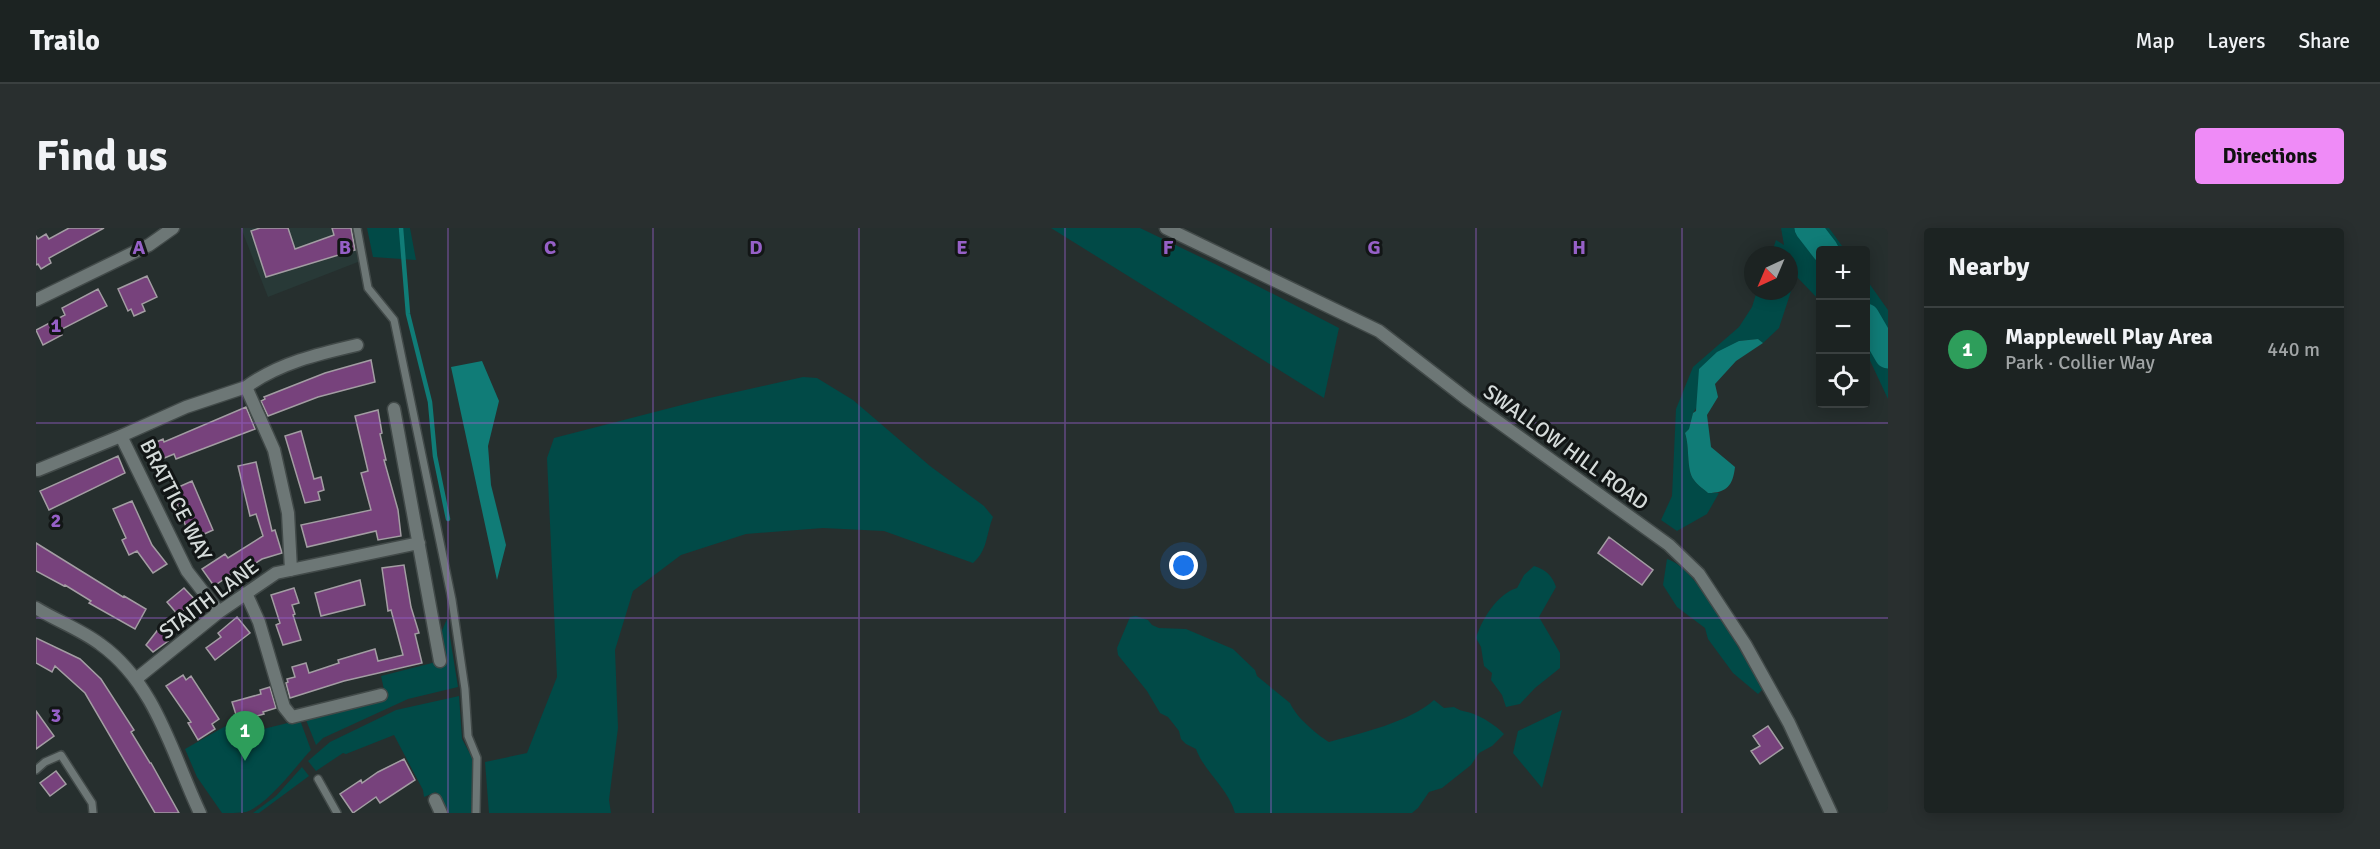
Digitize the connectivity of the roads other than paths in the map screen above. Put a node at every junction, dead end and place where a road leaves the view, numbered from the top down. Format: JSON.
{"nodes":[{"id":1,"x":173,"y":228,"type":"edge"},
{"id":2,"x":357,"y":228,"type":"edge"},
{"id":3,"x":1166,"y":228,"type":"edge"},
{"id":4,"x":36,"y":300,"type":"edge"},
{"id":5,"x":357,"y":345,"type":"dead end"},
{"id":6,"x":246,"y":387,"type":"junction"},
{"id":7,"x":394,"y":410,"type":"dead end"},
{"id":8,"x":121,"y":436,"type":"junction"},
{"id":9,"x":38,"y":470,"type":"dead end"},
{"id":10,"x":419,"y":543,"type":"junction"},
{"id":11,"x":291,"y":570,"type":"junction"},
{"id":12,"x":246,"y":593,"type":"junction"},
{"id":13,"x":36,"y":608,"type":"edge"},
{"id":14,"x":219,"y":612,"type":"junction"},
{"id":15,"x":440,"y":661,"type":"dead end"},
{"id":16,"x":136,"y":680,"type":"junction"},
{"id":17,"x":381,"y":695,"type":"dead end"},
{"id":18,"x":36,"y":770,"type":"edge"},
{"id":19,"x":318,"y":778,"type":"dead end"},
{"id":20,"x":435,"y":800,"type":"dead end"},
{"id":21,"x":93,"y":813,"type":"edge"},
{"id":22,"x":200,"y":813,"type":"edge"},
{"id":23,"x":337,"y":813,"type":"edge"},
{"id":24,"x":441,"y":813,"type":"edge"},
{"id":25,"x":476,"y":813,"type":"edge"},
{"id":26,"x":1831,"y":813,"type":"edge"}],
"edges":[{"from":1,"to":4,"type":"street"},
{"from":2,"to":25,"type":"lane"},
{"from":3,"to":26,"type":"street","name":"SWALLOW HILL ROAD"},
{"from":5,"to":6,"type":"street","name":"BRATTICE WAY"},
{"from":6,"to":8,"type":"street","name":"BRATTICE WAY"},
{"from":6,"to":11,"type":"street"},
{"from":7,"to":10,"type":"street"},
{"from":8,"to":9,"type":"street"},
{"from":8,"to":14,"type":"street","name":"BRATTICE WAY"},
{"from":10,"to":11,"type":"street","name":"STAITH LANE"},
{"from":10,"to":15,"type":"street"},
{"from":11,"to":12,"type":"street","name":"STAITH LANE"},
{"from":12,"to":14,"type":"street","name":"STAITH LANE"},
{"from":12,"to":17,"type":"street"},
{"from":13,"to":16,"type":"street"},
{"from":14,"to":16,"type":"street","name":"STAITH LANE"},
{"from":16,"to":22,"type":"street"},
{"from":18,"to":21,"type":"lane"},
{"from":19,"to":23,"type":"lane"},
{"from":20,"to":24,"type":"street"}]}
